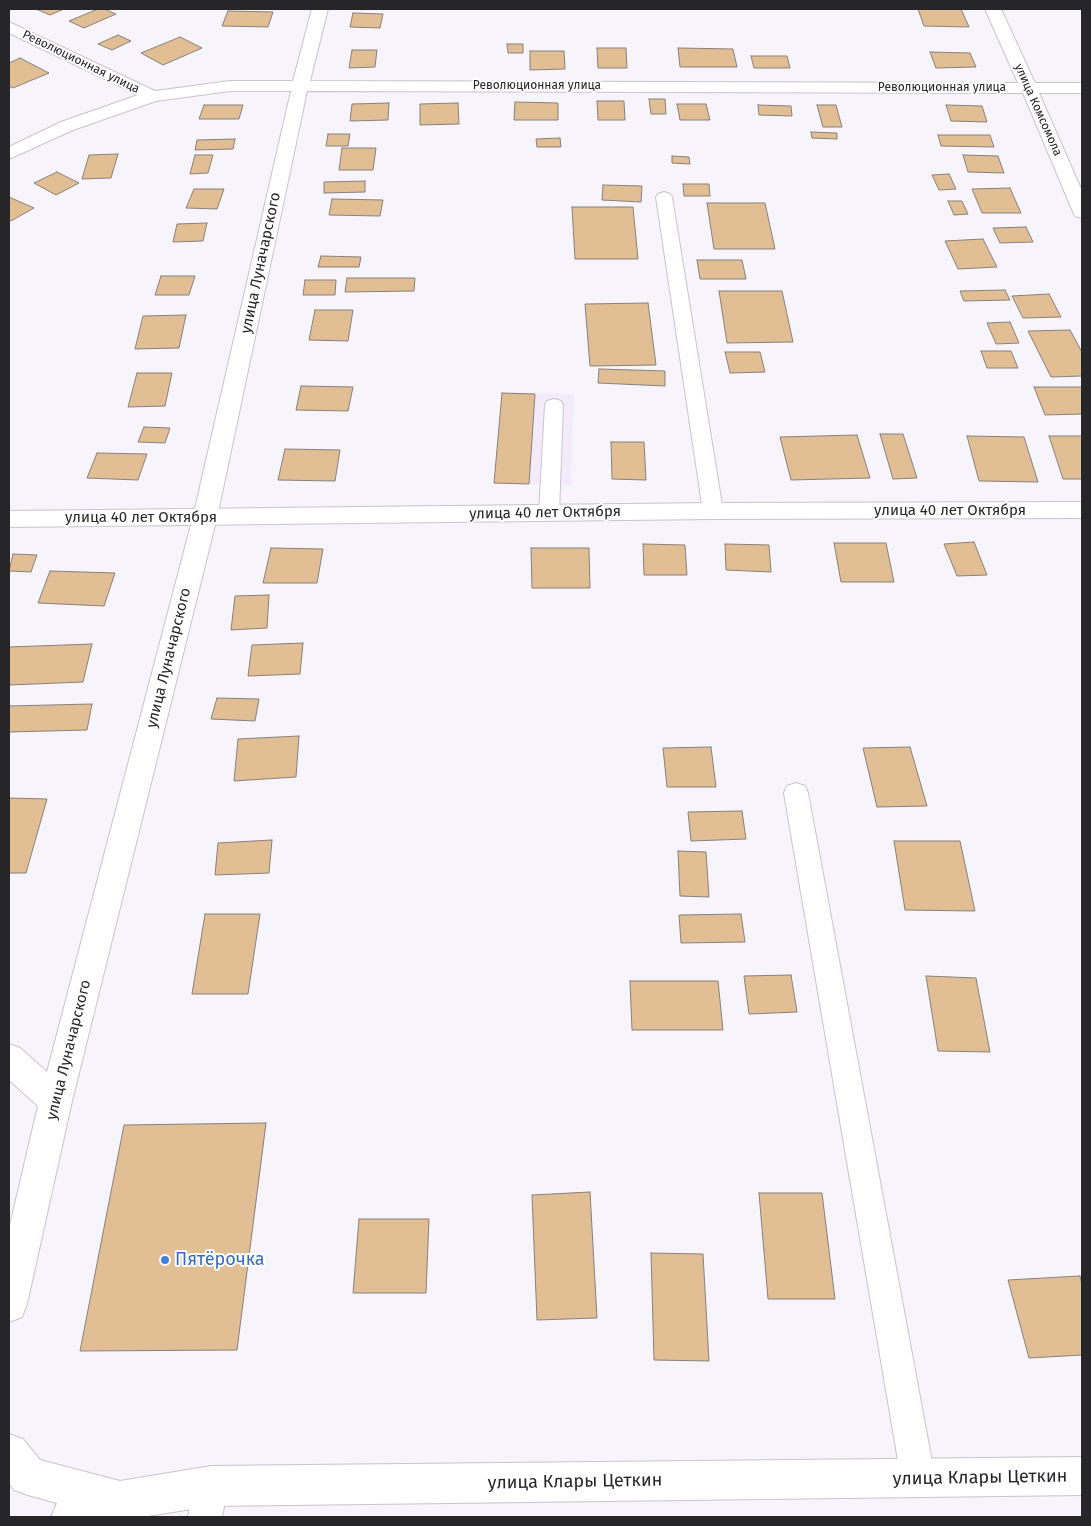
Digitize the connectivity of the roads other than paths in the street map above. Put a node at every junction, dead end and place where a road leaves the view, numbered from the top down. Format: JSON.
{"nodes":[{"id":1,"x":320,"y":9,"type":"edge"},
{"id":2,"x":993,"y":9,"type":"edge"},
{"id":3,"x":9,"y":27,"type":"edge"},
{"id":4,"x":300,"y":86,"type":"junction"},
{"id":5,"x":1030,"y":88,"type":"junction"},
{"id":6,"x":1082,"y":88,"type":"edge"},
{"id":7,"x":153,"y":96,"type":"junction"},
{"id":8,"x":9,"y":154,"type":"edge"},
{"id":9,"x":664,"y":197,"type":"dead end"},
{"id":10,"x":1082,"y":212,"type":"edge"},
{"id":11,"x":554,"y":405,"type":"dead end"},
{"id":12,"x":1082,"y":510,"type":"edge"},
{"id":13,"x":712,"y":511,"type":"junction"},
{"id":14,"x":549,"y":513,"type":"junction"},
{"id":15,"x":205,"y":518,"type":"junction"},
{"id":16,"x":9,"y":519,"type":"edge"},
{"id":17,"x":796,"y":793,"type":"dead end"},
{"id":18,"x":9,"y":1059,"type":"edge"},
{"id":19,"x":56,"y":1100,"type":"junction"},
{"id":20,"x":9,"y":1304,"type":"edge"},
{"id":21,"x":9,"y":1453,"type":"edge"},
{"id":22,"x":1082,"y":1476,"type":"edge"},
{"id":23,"x":918,"y":1478,"type":"junction"},
{"id":24,"x":120,"y":1501,"type":"junction"},
{"id":25,"x":208,"y":1502,"type":"edge"},
{"id":26,"x":70,"y":1517,"type":"edge"}],
"edges":[{"from":1,"to":4,"type":"street","name":"улица Луначарского"},
{"from":2,"to":5,"type":"street","name":"улица Комсомола"},
{"from":3,"to":7,"type":"street","name":"Революционная улица"},
{"from":4,"to":5,"type":"street","name":"Революционная улица"},
{"from":4,"to":7,"type":"street","name":"Революционная улица"},
{"from":4,"to":15,"type":"street","name":"улица Луначарского"},
{"from":5,"to":6,"type":"street","name":"Революционная улица"},
{"from":5,"to":10,"type":"street","name":"улица Комсомола"},
{"from":7,"to":8,"type":"street"},
{"from":9,"to":13,"type":"lane"},
{"from":11,"to":14,"type":"lane"},
{"from":12,"to":13,"type":"street","name":"улица 40 лет Октября"},
{"from":13,"to":14,"type":"street","name":"улица 40 лет Октября"},
{"from":14,"to":15,"type":"street","name":"улица 40 лет Октября"},
{"from":15,"to":16,"type":"street","name":"улица 40 лет Октября"},
{"from":15,"to":19,"type":"street","name":"улица Луначарского"},
{"from":17,"to":23,"type":"lane"},
{"from":18,"to":19,"type":"street"},
{"from":19,"to":20,"type":"street","name":"улица Луначарского"},
{"from":21,"to":24,"type":"street"},
{"from":22,"to":23,"type":"street","name":"улица Клары Цеткин"},
{"from":23,"to":25,"type":"street","name":"улица Клары Цеткин"},
{"from":24,"to":25,"type":"street","name":"улица Клары Цеткин"},
{"from":24,"to":26,"type":"street","name":"улица Клары Цеткин"}]}
